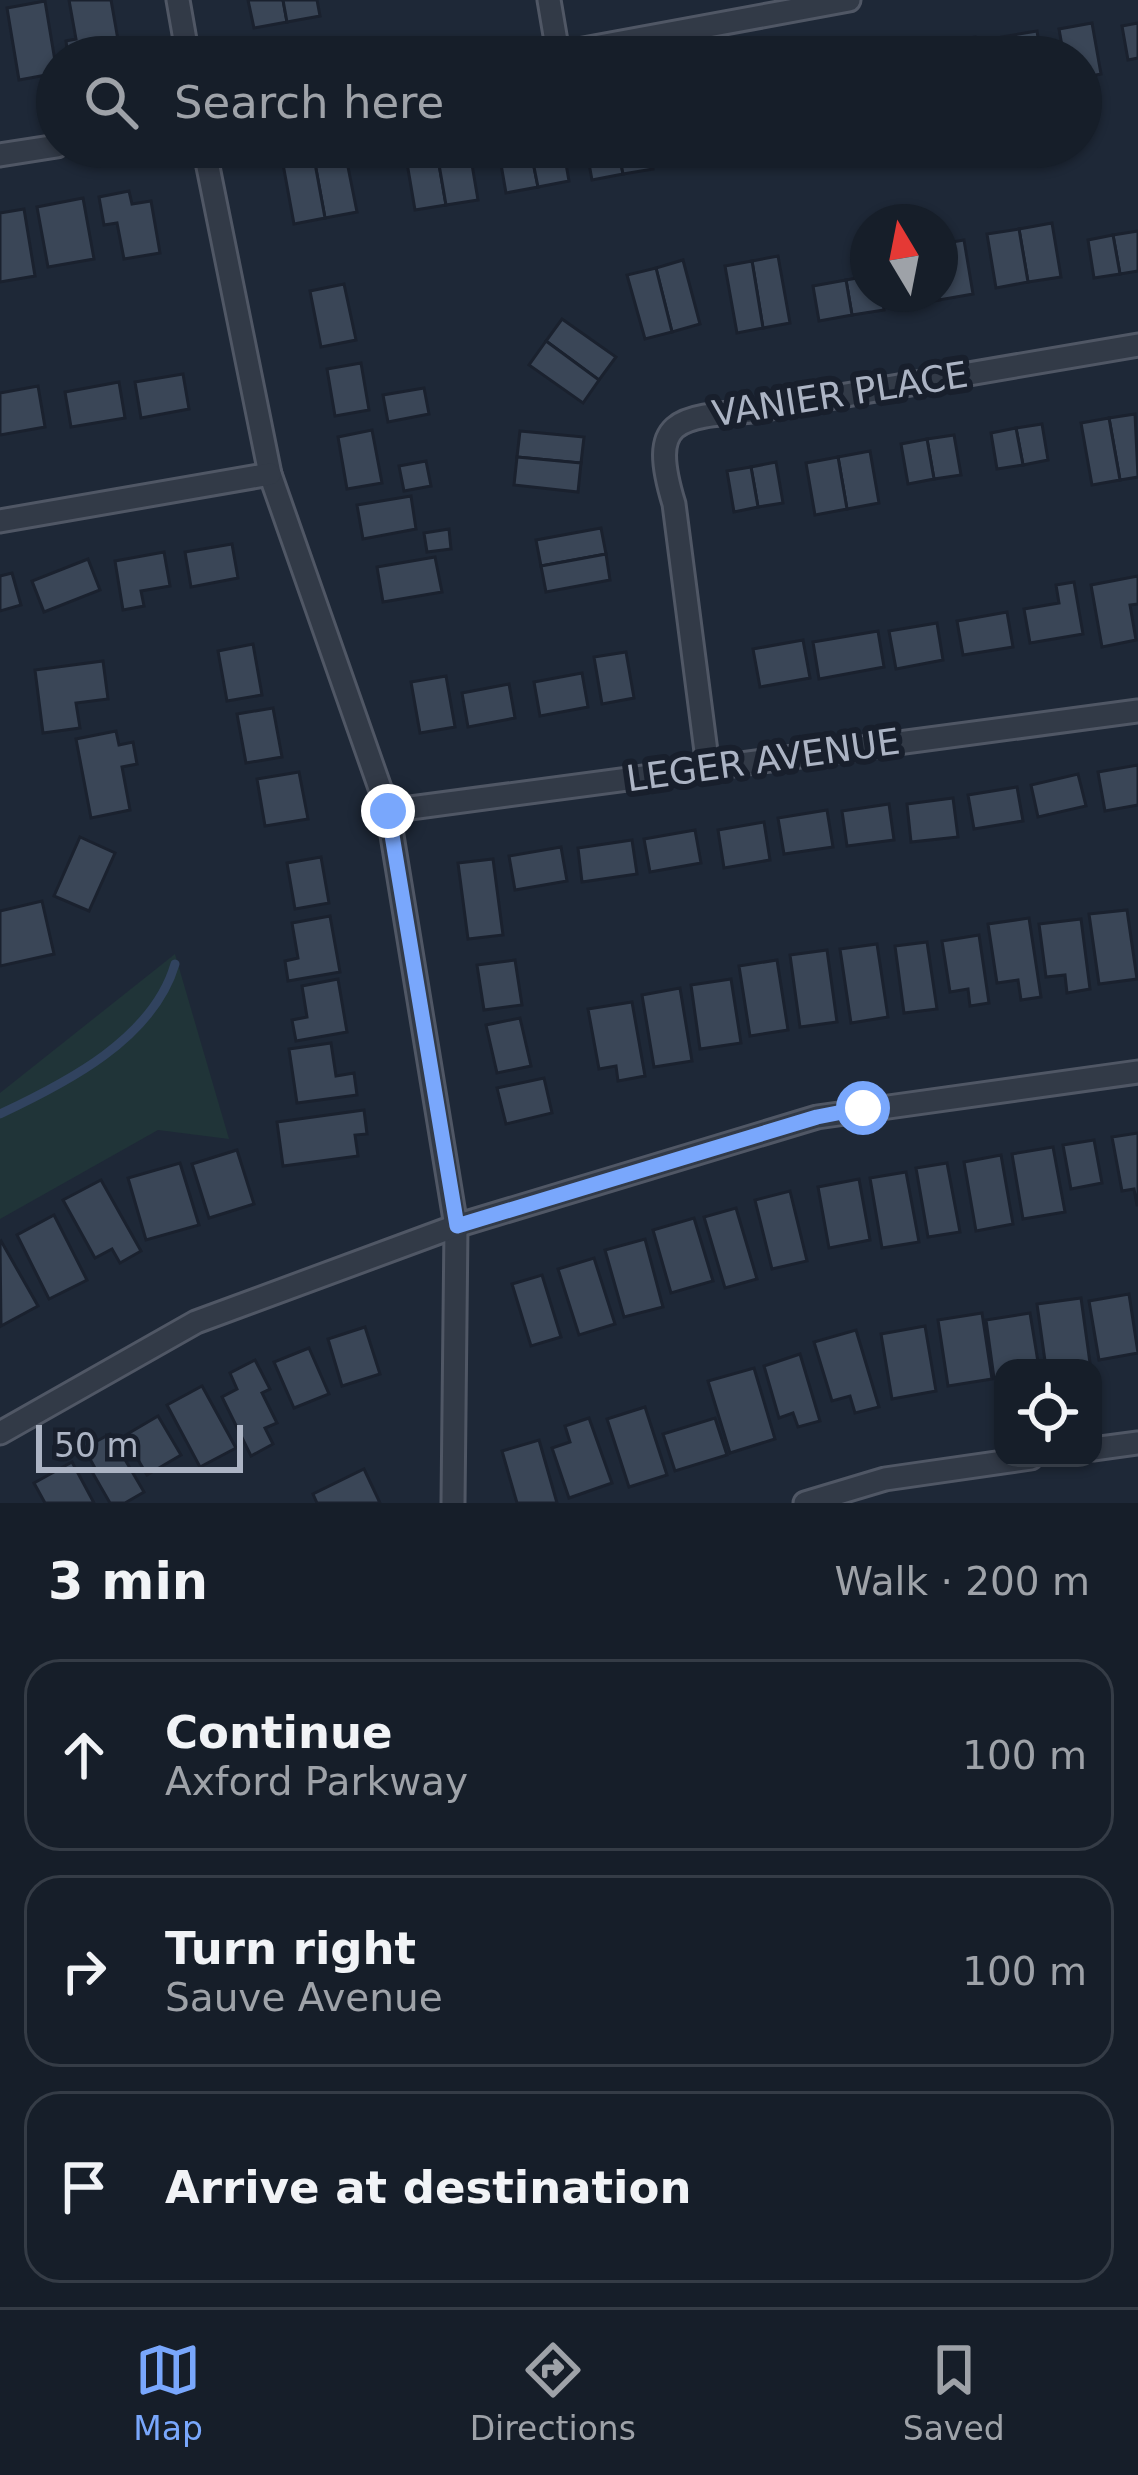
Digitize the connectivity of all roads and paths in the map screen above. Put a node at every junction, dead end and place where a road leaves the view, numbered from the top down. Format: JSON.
{"nodes":[{"id":1,"x":178,"y":0,"type":"edge"},
{"id":2,"x":549,"y":0,"type":"edge"},
{"id":3,"x":849,"y":0,"type":"edge"},
{"id":4,"x":184,"y":36,"type":"edge"},
{"id":5,"x":549,"y":36,"type":"edge"},
{"id":6,"x":653,"y":36,"type":"edge"},
{"id":7,"x":36,"y":149,"type":"edge"},
{"id":8,"x":0,"y":155,"type":"edge"},
{"id":9,"x":208,"y":168,"type":"edge"},
{"id":10,"x":1138,"y":345,"type":"edge"},
{"id":11,"x":270,"y":475,"type":"junction"},
{"id":12,"x":0,"y":521,"type":"edge"},
{"id":13,"x":1138,"y":711,"type":"edge"},
{"id":14,"x":708,"y":767,"type":"junction"},
{"id":15,"x":388,"y":811,"type":"junction"},
{"id":16,"x":1138,"y":1072,"type":"edge"},
{"id":17,"x":457,"y":1226,"type":"junction"},
{"id":18,"x":0,"y":1433,"type":"edge"},
{"id":19,"x":1138,"y":1443,"type":"edge"},
{"id":20,"x":1102,"y":1448,"type":"edge"},
{"id":21,"x":994,"y":1463,"type":"edge"},
{"id":22,"x":453,"y":1503,"type":"edge"},
{"id":23,"x":805,"y":1503,"type":"edge"}],
"edges":[{"from":1,"to":4,"type":"street"},
{"from":2,"to":5,"type":"street"},
{"from":3,"to":6,"type":"street"},
{"from":7,"to":8,"type":"street"},
{"from":9,"to":11,"type":"street"},
{"from":10,"to":14,"type":"street","name":"VANIER PLACE"},
{"from":11,"to":12,"type":"street"},
{"from":11,"to":15,"type":"street"},
{"from":13,"to":14,"type":"street","name":"LEGER AVENUE"},
{"from":14,"to":15,"type":"street","name":"LEGER AVENUE"},
{"from":15,"to":17,"type":"street"},
{"from":16,"to":17,"type":"street"},
{"from":17,"to":18,"type":"street"},
{"from":17,"to":22,"type":"street"},
{"from":19,"to":20,"type":"street"},
{"from":21,"to":23,"type":"street"}]}
